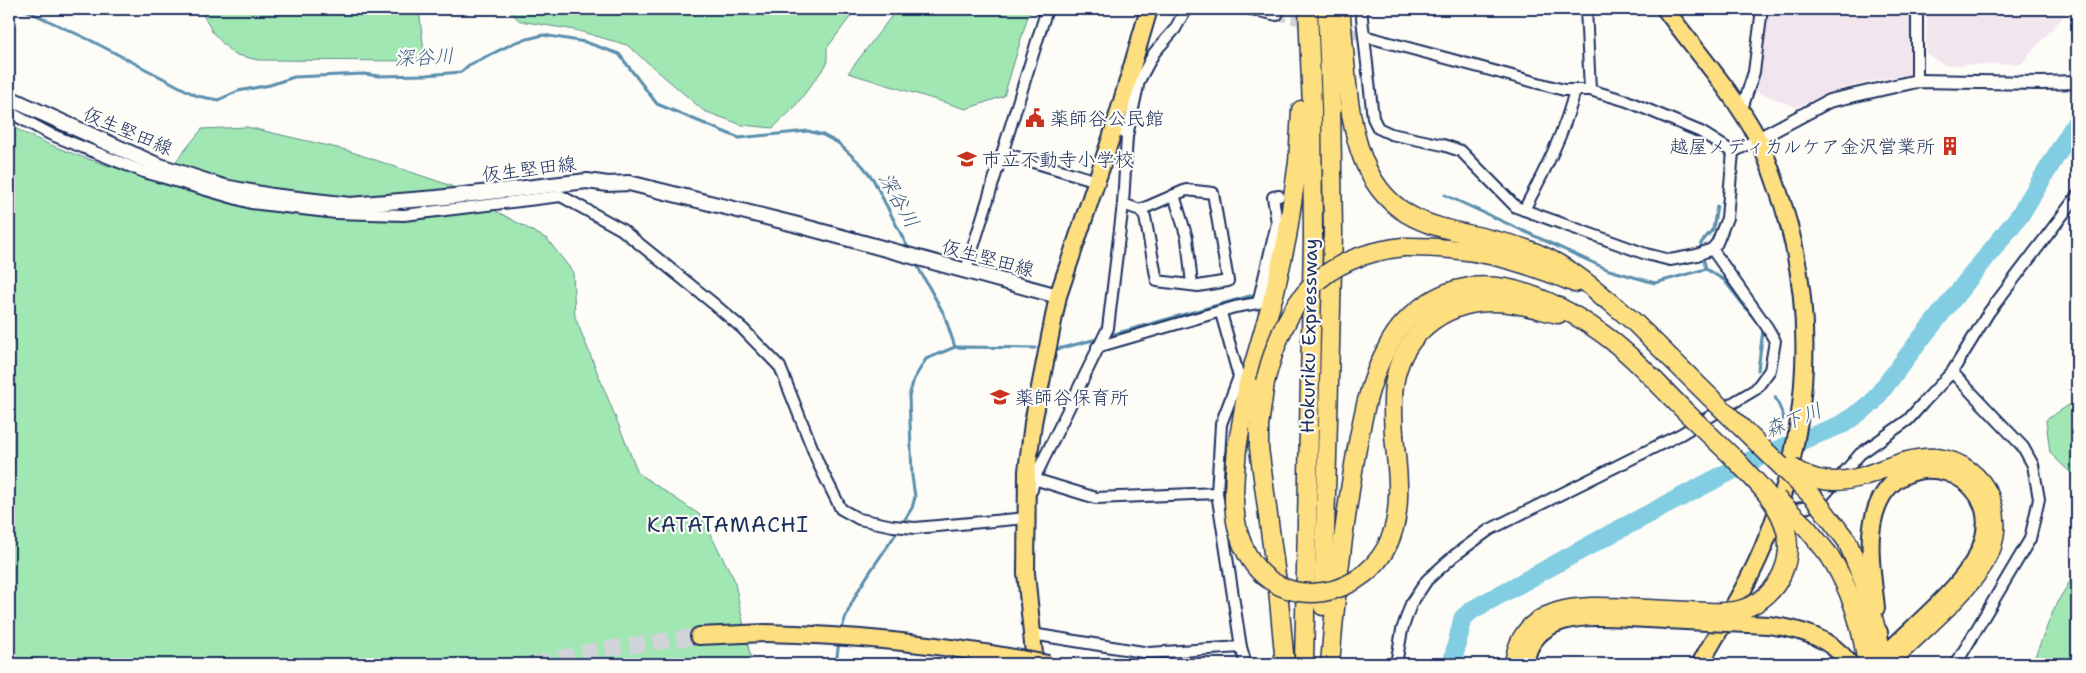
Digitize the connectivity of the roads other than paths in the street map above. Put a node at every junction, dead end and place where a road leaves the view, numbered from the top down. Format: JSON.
{"nodes":[{"id":1,"x":1047,"y":9,"type":"edge"},
{"id":2,"x":1149,"y":9,"type":"edge"},
{"id":3,"x":1186,"y":9,"type":"edge"},
{"id":4,"x":1250,"y":9,"type":"edge"},
{"id":5,"x":1302,"y":9,"type":"edge"},
{"id":6,"x":1308,"y":9,"type":"edge"},
{"id":7,"x":1327,"y":9,"type":"edge"},
{"id":8,"x":1340,"y":9,"type":"edge"},
{"id":9,"x":1361,"y":9,"type":"edge"},
{"id":10,"x":1586,"y":9,"type":"edge"},
{"id":11,"x":1664,"y":9,"type":"edge"},
{"id":12,"x":1762,"y":9,"type":"edge"},
{"id":13,"x":1918,"y":9,"type":"edge"},
{"id":14,"x":1277,"y":15,"type":"tunnel mouth"},
{"id":15,"x":1364,"y":36,"type":"junction"},
{"id":16,"x":1916,"y":81,"type":"junction"},
{"id":17,"x":2077,"y":82,"type":"edge"},
{"id":18,"x":1575,"y":90,"type":"junction"},
{"id":19,"x":1590,"y":90,"type":"junction"},
{"id":20,"x":9,"y":98,"type":"edge"},
{"id":21,"x":9,"y":112,"type":"edge"},
{"id":22,"x":1741,"y":112,"type":"junction"},
{"id":23,"x":1115,"y":124,"type":"junction"},
{"id":24,"x":1127,"y":136,"type":"junction"},
{"id":25,"x":1758,"y":138,"type":"junction"},
{"id":26,"x":1733,"y":152,"type":"junction"},
{"id":27,"x":1003,"y":153,"type":"junction"},
{"id":28,"x":1096,"y":181,"type":"junction"},
{"id":29,"x":1174,"y":195,"type":"junction"},
{"id":30,"x":1280,"y":196,"type":"dead end"},
{"id":31,"x":2077,"y":196,"type":"edge"},
{"id":32,"x":1123,"y":204,"type":"junction"},
{"id":33,"x":1140,"y":210,"type":"junction"},
{"id":34,"x":1524,"y":210,"type":"junction"},
{"id":35,"x":1712,"y":249,"type":"junction"},
{"id":36,"x":966,"y":270,"type":"junction"},
{"id":37,"x":1192,"y":285,"type":"junction"},
{"id":38,"x":1058,"y":296,"type":"junction"},
{"id":39,"x":1609,"y":301,"type":"junction"},
{"id":40,"x":1221,"y":313,"type":"junction"},
{"id":41,"x":1587,"y":324,"type":"junction"},
{"id":42,"x":1101,"y":340,"type":"junction"},
{"id":43,"x":1952,"y":372,"type":"junction"},
{"id":44,"x":1751,"y":436,"type":"junction"},
{"id":45,"x":1733,"y":456,"type":"junction"},
{"id":46,"x":1034,"y":478,"type":"junction"},
{"id":47,"x":1217,"y":494,"type":"junction"},
{"id":48,"x":1779,"y":506,"type":"junction"},
{"id":49,"x":1027,"y":518,"type":"junction"},
{"id":50,"x":1688,"y":616,"type":"junction"},
{"id":51,"x":1032,"y":634,"type":"junction"},
{"id":52,"x":699,"y":636,"type":"tunnel mouth"},
{"id":53,"x":1241,"y":647,"type":"junction"},
{"id":54,"x":1885,"y":657,"type":"edge"},
{"id":55,"x":1035,"y":664,"type":"edge"},
{"id":56,"x":1048,"y":664,"type":"edge"},
{"id":57,"x":1246,"y":664,"type":"edge"},
{"id":58,"x":1285,"y":664,"type":"edge"},
{"id":59,"x":1304,"y":664,"type":"edge"},
{"id":60,"x":1322,"y":664,"type":"edge"},
{"id":61,"x":1330,"y":664,"type":"edge"},
{"id":62,"x":1396,"y":664,"type":"edge"},
{"id":63,"x":1514,"y":664,"type":"edge"},
{"id":64,"x":1525,"y":664,"type":"edge"},
{"id":65,"x":1700,"y":664,"type":"edge"},
{"id":66,"x":1850,"y":664,"type":"edge"},
{"id":67,"x":1867,"y":664,"type":"edge"},
{"id":68,"x":1956,"y":664,"type":"edge"}],
"edges":[{"from":1,"to":27,"type":"street"},
{"from":2,"to":23,"type":"highway"},
{"from":3,"to":24,"type":"street"},
{"from":4,"to":14,"type":"street"},
{"from":5,"to":41,"type":"highway","bridge":true},
{"from":6,"to":59,"type":"highway","name":"Hokuriku Expressway"},
{"from":7,"to":60,"type":"highway","name":"Hokuriku Expressway"},
{"from":8,"to":39,"type":"highway"},
{"from":9,"to":15,"type":"street"},
{"from":10,"to":19,"type":"street"},
{"from":11,"to":22,"type":"highway"},
{"from":12,"to":22,"type":"street"},
{"from":13,"to":16,"type":"street"},
{"from":15,"to":18,"type":"street"},
{"from":15,"to":34,"type":"street"},
{"from":16,"to":17,"type":"street"},
{"from":16,"to":25,"type":"street"},
{"from":18,"to":19,"type":"street"},
{"from":18,"to":34,"type":"street"},
{"from":19,"to":26,"type":"street"},
{"from":20,"to":36,"type":"main road","name":"仮生堅田線"},
{"from":21,"to":49,"type":"street"},
{"from":22,"to":25,"type":"highway"},
{"from":23,"to":24,"type":"street"},
{"from":23,"to":28,"type":"highway"},
{"from":24,"to":32,"type":"street"},
{"from":25,"to":26,"type":"street"},
{"from":25,"to":48,"type":"highway","bridge":true},
{"from":26,"to":35,"type":"street"},
{"from":27,"to":28,"type":"street"},
{"from":27,"to":36,"type":"street"},
{"from":28,"to":38,"type":"highway"},
{"from":29,"to":33,"type":"street"},
{"from":29,"to":37,"type":"street"},
{"from":29,"to":37,"type":"street"},
{"from":30,"to":40,"type":"street"},
{"from":31,"to":43,"type":"street"},
{"from":32,"to":33,"type":"street"},
{"from":32,"to":42,"type":"street"},
{"from":33,"to":37,"type":"street"},
{"from":34,"to":35,"type":"street"},
{"from":35,"to":62,"type":"street"},
{"from":36,"to":38,"type":"main road","name":"仮生堅田線"},
{"from":38,"to":49,"type":"highway"},
{"from":39,"to":44,"type":"highway","bridge":true},
{"from":39,"to":58,"type":"highway","bridge":true},
{"from":40,"to":42,"type":"street"},
{"from":40,"to":47,"type":"street"},
{"from":41,"to":45,"type":"highway","bridge":true},
{"from":41,"to":61,"type":"highway"},
{"from":42,"to":46,"type":"street"},
{"from":43,"to":48,"type":"street"},
{"from":43,"to":68,"type":"street"},
{"from":44,"to":54,"type":"highway","bridge":true},
{"from":44,"to":54,"type":"highway","bridge":true},
{"from":45,"to":50,"type":"highway","bridge":true},
{"from":45,"to":67,"type":"highway","bridge":true},
{"from":46,"to":47,"type":"street"},
{"from":46,"to":49,"type":"street"},
{"from":47,"to":53,"type":"street"},
{"from":48,"to":65,"type":"highway"},
{"from":49,"to":51,"type":"highway"},
{"from":50,"to":63,"type":"highway"},
{"from":50,"to":64,"type":"highway"},
{"from":50,"to":66,"type":"highway","bridge":true},
{"from":51,"to":53,"type":"street"},
{"from":51,"to":55,"type":"highway"},
{"from":52,"to":56,"type":"highway","bridge":true},
{"from":53,"to":57,"type":"street"},
{"from":54,"to":54,"type":"highway"}]}
